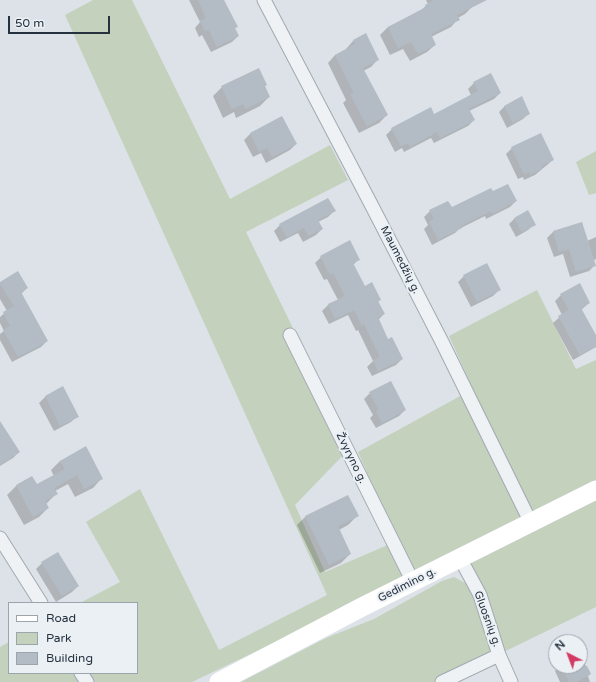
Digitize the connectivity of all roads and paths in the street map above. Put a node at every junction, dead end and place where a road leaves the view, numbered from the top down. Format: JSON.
{"nodes":[{"id":1,"x":264,"y":0,"type":"edge"},
{"id":2,"x":290,"y":335,"type":"dead end"},
{"id":3,"x":596,"y":490,"type":"edge"},
{"id":4,"x":531,"y":523,"type":"junction"},
{"id":5,"x":0,"y":538,"type":"edge"},
{"id":6,"x":460,"y":558,"type":"junction"},
{"id":7,"x":413,"y":582,"type":"junction"},
{"id":8,"x":40,"y":602,"type":"edge"},
{"id":9,"x":500,"y":655,"type":"junction"},
{"id":10,"x":219,"y":682,"type":"edge"},
{"id":11,"x":442,"y":682,"type":"edge"},
{"id":12,"x":511,"y":682,"type":"edge"}],
"edges":[{"from":1,"to":4,"type":"street","name":"Maumedžių g."},
{"from":2,"to":7,"type":"street","name":"Žvyryno g."},
{"from":3,"to":4,"type":"main road","name":"Gedimino g."},
{"from":4,"to":6,"type":"main road","name":"Gedimino g."},
{"from":5,"to":8,"type":"street"},
{"from":6,"to":7,"type":"main road","name":"Gedimino g."},
{"from":6,"to":9,"type":"street","name":"Gluosnių g."},
{"from":7,"to":10,"type":"main road","name":"Gedimino g."},
{"from":9,"to":11,"type":"street"},
{"from":9,"to":12,"type":"street","name":"Gluosnių g."}]}
